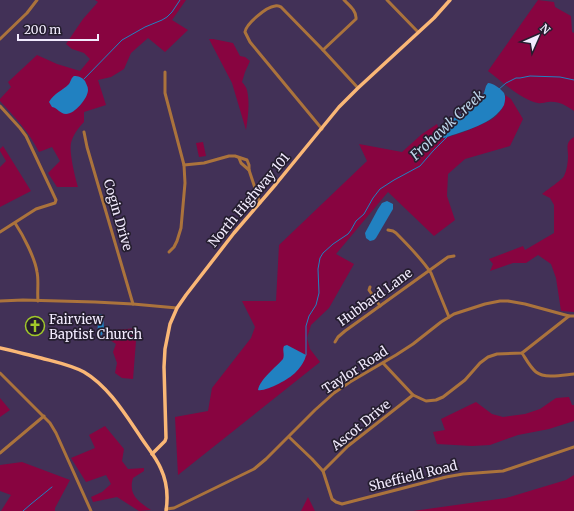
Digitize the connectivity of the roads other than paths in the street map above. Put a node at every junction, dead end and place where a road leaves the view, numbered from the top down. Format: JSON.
{"nodes":[{"id":1,"x":36,"y":0,"type":"edge"},
{"id":2,"x":344,"y":0,"type":"edge"},
{"id":3,"x":387,"y":0,"type":"edge"},
{"id":4,"x":450,"y":0,"type":"edge"},
{"id":5,"x":418,"y":32,"type":"junction"},
{"id":6,"x":0,"y":39,"type":"edge"},
{"id":7,"x":323,"y":50,"type":"junction"},
{"id":8,"x":165,"y":72,"type":"dead end"},
{"id":9,"x":358,"y":88,"type":"junction"},
{"id":10,"x":0,"y":106,"type":"edge"},
{"id":11,"x":322,"y":128,"type":"junction"},
{"id":12,"x":84,"y":132,"type":"dead end"},
{"id":13,"x":239,"y":158,"type":"junction"},
{"id":14,"x":184,"y":165,"type":"junction"},
{"id":15,"x":249,"y":170,"type":"junction"},
{"id":16,"x":260,"y":203,"type":"junction"},
{"id":17,"x":15,"y":223,"type":"junction"},
{"id":18,"x":388,"y":230,"type":"dead end"},
{"id":19,"x":0,"y":232,"type":"edge"},
{"id":20,"x":169,"y":252,"type":"dead end"},
{"id":21,"x":454,"y":256,"type":"dead end"},
{"id":22,"x":429,"y":270,"type":"junction"},
{"id":23,"x":370,"y":287,"type":"dead end"},
{"id":24,"x":0,"y":301,"type":"edge"},
{"id":25,"x":38,"y":301,"type":"junction"},
{"id":26,"x":133,"y":304,"type":"junction"},
{"id":27,"x":380,"y":306,"type":"junction"},
{"id":28,"x":177,"y":308,"type":"junction"},
{"id":29,"x":449,"y":316,"type":"junction"},
{"id":30,"x":569,"y":316,"type":"junction"},
{"id":31,"x":574,"y":316,"type":"edge"},
{"id":32,"x":335,"y":342,"type":"dead end"},
{"id":33,"x":0,"y":348,"type":"edge"},
{"id":34,"x":522,"y":353,"type":"junction"},
{"id":35,"x":383,"y":363,"type":"junction"},
{"id":36,"x":0,"y":373,"type":"edge"},
{"id":37,"x":574,"y":374,"type":"edge"},
{"id":38,"x":413,"y":395,"type":"junction"},
{"id":39,"x":44,"y":416,"type":"junction"},
{"id":40,"x":289,"y":437,"type":"junction"},
{"id":41,"x":574,"y":447,"type":"edge"},
{"id":42,"x":0,"y":453,"type":"edge"},
{"id":43,"x":152,"y":454,"type":"junction"},
{"id":44,"x":323,"y":472,"type":"junction"},
{"id":45,"x":166,"y":510,"type":"edge"},
{"id":46,"x":91,"y":511,"type":"edge"}],
"edges":[{"from":1,"to":6,"type":"street"},
{"from":2,"to":7,"type":"street"},
{"from":3,"to":5,"type":"street"},
{"from":4,"to":5,"type":"main road","name":"North Highway 101"},
{"from":5,"to":9,"type":"main road","name":"North Highway 101"},
{"from":7,"to":9,"type":"street"},
{"from":7,"to":11,"type":"street"},
{"from":8,"to":14,"type":"street"},
{"from":9,"to":11,"type":"main road","name":"North Highway 101"},
{"from":10,"to":17,"type":"street"},
{"from":11,"to":16,"type":"main road","name":"North Highway 101"},
{"from":12,"to":26,"type":"street","name":"Cogin Drive"},
{"from":13,"to":14,"type":"street"},
{"from":13,"to":15,"type":"street"},
{"from":13,"to":15,"type":"street"},
{"from":14,"to":20,"type":"street"},
{"from":15,"to":16,"type":"street"},
{"from":16,"to":28,"type":"main road","name":"North Highway 101"},
{"from":17,"to":19,"type":"street"},
{"from":17,"to":25,"type":"street"},
{"from":18,"to":22,"type":"street"},
{"from":21,"to":22,"type":"street","name":"Hubbard Lane"},
{"from":22,"to":27,"type":"street","name":"Hubbard Lane"},
{"from":22,"to":29,"type":"street"},
{"from":23,"to":27,"type":"street"},
{"from":24,"to":25,"type":"street"},
{"from":25,"to":26,"type":"street"},
{"from":26,"to":28,"type":"street"},
{"from":27,"to":32,"type":"street","name":"Hubbard Lane"},
{"from":28,"to":43,"type":"main road","name":"North Highway 101"},
{"from":29,"to":30,"type":"street","name":"Taylor Road"},
{"from":29,"to":35,"type":"street","name":"Taylor Road"},
{"from":30,"to":31,"type":"street","name":"Taylor Road"},
{"from":30,"to":34,"type":"street"},
{"from":33,"to":43,"type":"main road"},
{"from":34,"to":37,"type":"street"},
{"from":34,"to":38,"type":"street"},
{"from":35,"to":38,"type":"street"},
{"from":35,"to":40,"type":"street","name":"Taylor Road"},
{"from":36,"to":39,"type":"street"},
{"from":38,"to":44,"type":"street","name":"Ascot Drive"},
{"from":39,"to":42,"type":"street"},
{"from":39,"to":46,"type":"street"},
{"from":40,"to":44,"type":"street","name":"Sheffield Road"},
{"from":40,"to":45,"type":"street","name":"Taylor Road"},
{"from":41,"to":44,"type":"street","name":"Sheffield Road"},
{"from":43,"to":45,"type":"main road"}]}
